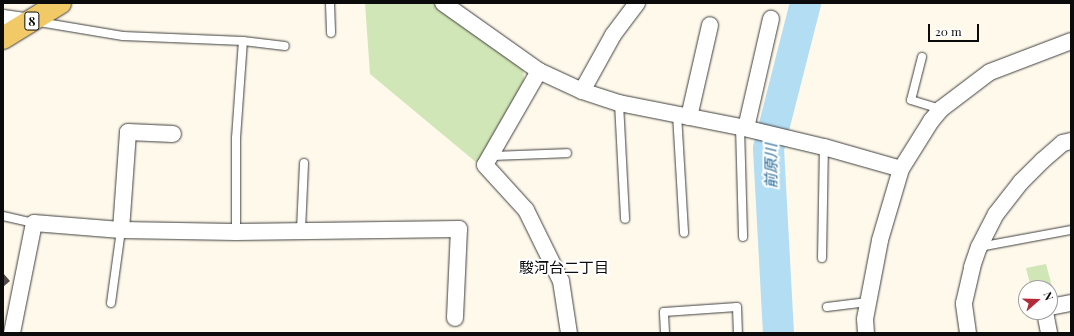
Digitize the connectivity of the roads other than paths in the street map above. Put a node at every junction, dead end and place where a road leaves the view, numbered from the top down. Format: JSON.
{"nodes":[{"id":1,"x":60,"y":3,"type":"edge"},
{"id":2,"x":330,"y":3,"type":"edge"},
{"id":3,"x":443,"y":3,"type":"edge"},
{"id":4,"x":637,"y":3,"type":"edge"},
{"id":5,"x":3,"y":18,"type":"edge"},
{"id":6,"x":770,"y":20,"type":"dead end"},
{"id":7,"x":30,"y":22,"type":"junction"},
{"id":8,"x":710,"y":25,"type":"dead end"},
{"id":9,"x":331,"y":33,"type":"dead end"},
{"id":10,"x":3,"y":38,"type":"edge"},
{"id":11,"x":243,"y":41,"type":"junction"},
{"id":12,"x":1071,"y":41,"type":"edge"},
{"id":13,"x":285,"y":46,"type":"dead end"},
{"id":14,"x":922,"y":57,"type":"dead end"},
{"id":15,"x":538,"y":71,"type":"junction"},
{"id":16,"x":582,"y":91,"type":"junction"},
{"id":17,"x":619,"y":103,"type":"junction"},
{"id":18,"x":941,"y":109,"type":"junction"},
{"id":19,"x":683,"y":116,"type":"junction"},
{"id":20,"x":743,"y":127,"type":"junction"},
{"id":21,"x":173,"y":134,"type":"dead end"},
{"id":22,"x":1071,"y":141,"type":"edge"},
{"id":23,"x":824,"y":147,"type":"junction"},
{"id":24,"x":567,"y":153,"type":"dead end"},
{"id":25,"x":490,"y":156,"type":"junction"},
{"id":26,"x":304,"y":162,"type":"dead end"},
{"id":27,"x":901,"y":169,"type":"junction"},
{"id":28,"x":3,"y":216,"type":"edge"},
{"id":29,"x":625,"y":219,"type":"dead end"},
{"id":30,"x":34,"y":223,"type":"junction"},
{"id":31,"x":121,"y":230,"type":"junction"},
{"id":32,"x":301,"y":230,"type":"junction"},
{"id":33,"x":1071,"y":230,"type":"edge"},
{"id":34,"x":236,"y":232,"type":"junction"},
{"id":35,"x":684,"y":233,"type":"dead end"},
{"id":36,"x":742,"y":237,"type":"dead end"},
{"id":37,"x":979,"y":247,"type":"junction"},
{"id":38,"x":822,"y":258,"type":"dead end"},
{"id":39,"x":868,"y":302,"type":"junction"},
{"id":40,"x":111,"y":303,"type":"dead end"},
{"id":41,"x":1071,"y":303,"type":"edge"},
{"id":42,"x":1058,"y":305,"type":"edge"},
{"id":43,"x":827,"y":307,"type":"dead end"},
{"id":44,"x":455,"y":318,"type":"dead end"},
{"id":45,"x":1046,"y":320,"type":"edge"},
{"id":46,"x":12,"y":333,"type":"edge"},
{"id":47,"x":569,"y":333,"type":"edge"},
{"id":48,"x":665,"y":333,"type":"edge"},
{"id":49,"x":738,"y":333,"type":"edge"},
{"id":50,"x":866,"y":333,"type":"edge"},
{"id":51,"x":968,"y":333,"type":"edge"},
{"id":52,"x":1049,"y":333,"type":"edge"}],
"edges":[{"from":1,"to":7,"type":"main road","number":"8"},
{"from":2,"to":9,"type":"lane"},
{"from":3,"to":15,"type":"street"},
{"from":4,"to":16,"type":"street"},
{"from":5,"to":7,"type":"street"},
{"from":6,"to":20,"type":"street"},
{"from":7,"to":10,"type":"main road","number":"8"},
{"from":7,"to":11,"type":"lane"},
{"from":8,"to":19,"type":"street"},
{"from":11,"to":13,"type":"lane"},
{"from":11,"to":34,"type":"lane"},
{"from":12,"to":18,"type":"street"},
{"from":14,"to":18,"type":"lane"},
{"from":15,"to":16,"type":"street"},
{"from":15,"to":25,"type":"street"},
{"from":16,"to":17,"type":"street"},
{"from":17,"to":19,"type":"street"},
{"from":17,"to":29,"type":"lane"},
{"from":18,"to":27,"type":"street"},
{"from":19,"to":20,"type":"street"},
{"from":19,"to":35,"type":"lane"},
{"from":20,"to":23,"type":"street"},
{"from":20,"to":36,"type":"lane"},
{"from":21,"to":31,"type":"street"},
{"from":22,"to":37,"type":"street"},
{"from":23,"to":27,"type":"street"},
{"from":23,"to":38,"type":"lane"},
{"from":24,"to":25,"type":"lane"},
{"from":25,"to":47,"type":"street"},
{"from":26,"to":32,"type":"lane"},
{"from":27,"to":39,"type":"street"},
{"from":28,"to":30,"type":"lane"},
{"from":30,"to":31,"type":"street"},
{"from":30,"to":46,"type":"street"},
{"from":31,"to":34,"type":"street"},
{"from":31,"to":40,"type":"lane"},
{"from":32,"to":34,"type":"street"},
{"from":32,"to":44,"type":"street"},
{"from":33,"to":37,"type":"lane"},
{"from":37,"to":51,"type":"street"},
{"from":39,"to":43,"type":"lane"},
{"from":39,"to":50,"type":"street"},
{"from":41,"to":42,"type":"street"},
{"from":45,"to":52,"type":"street"},
{"from":48,"to":49,"type":"lane"}]}
